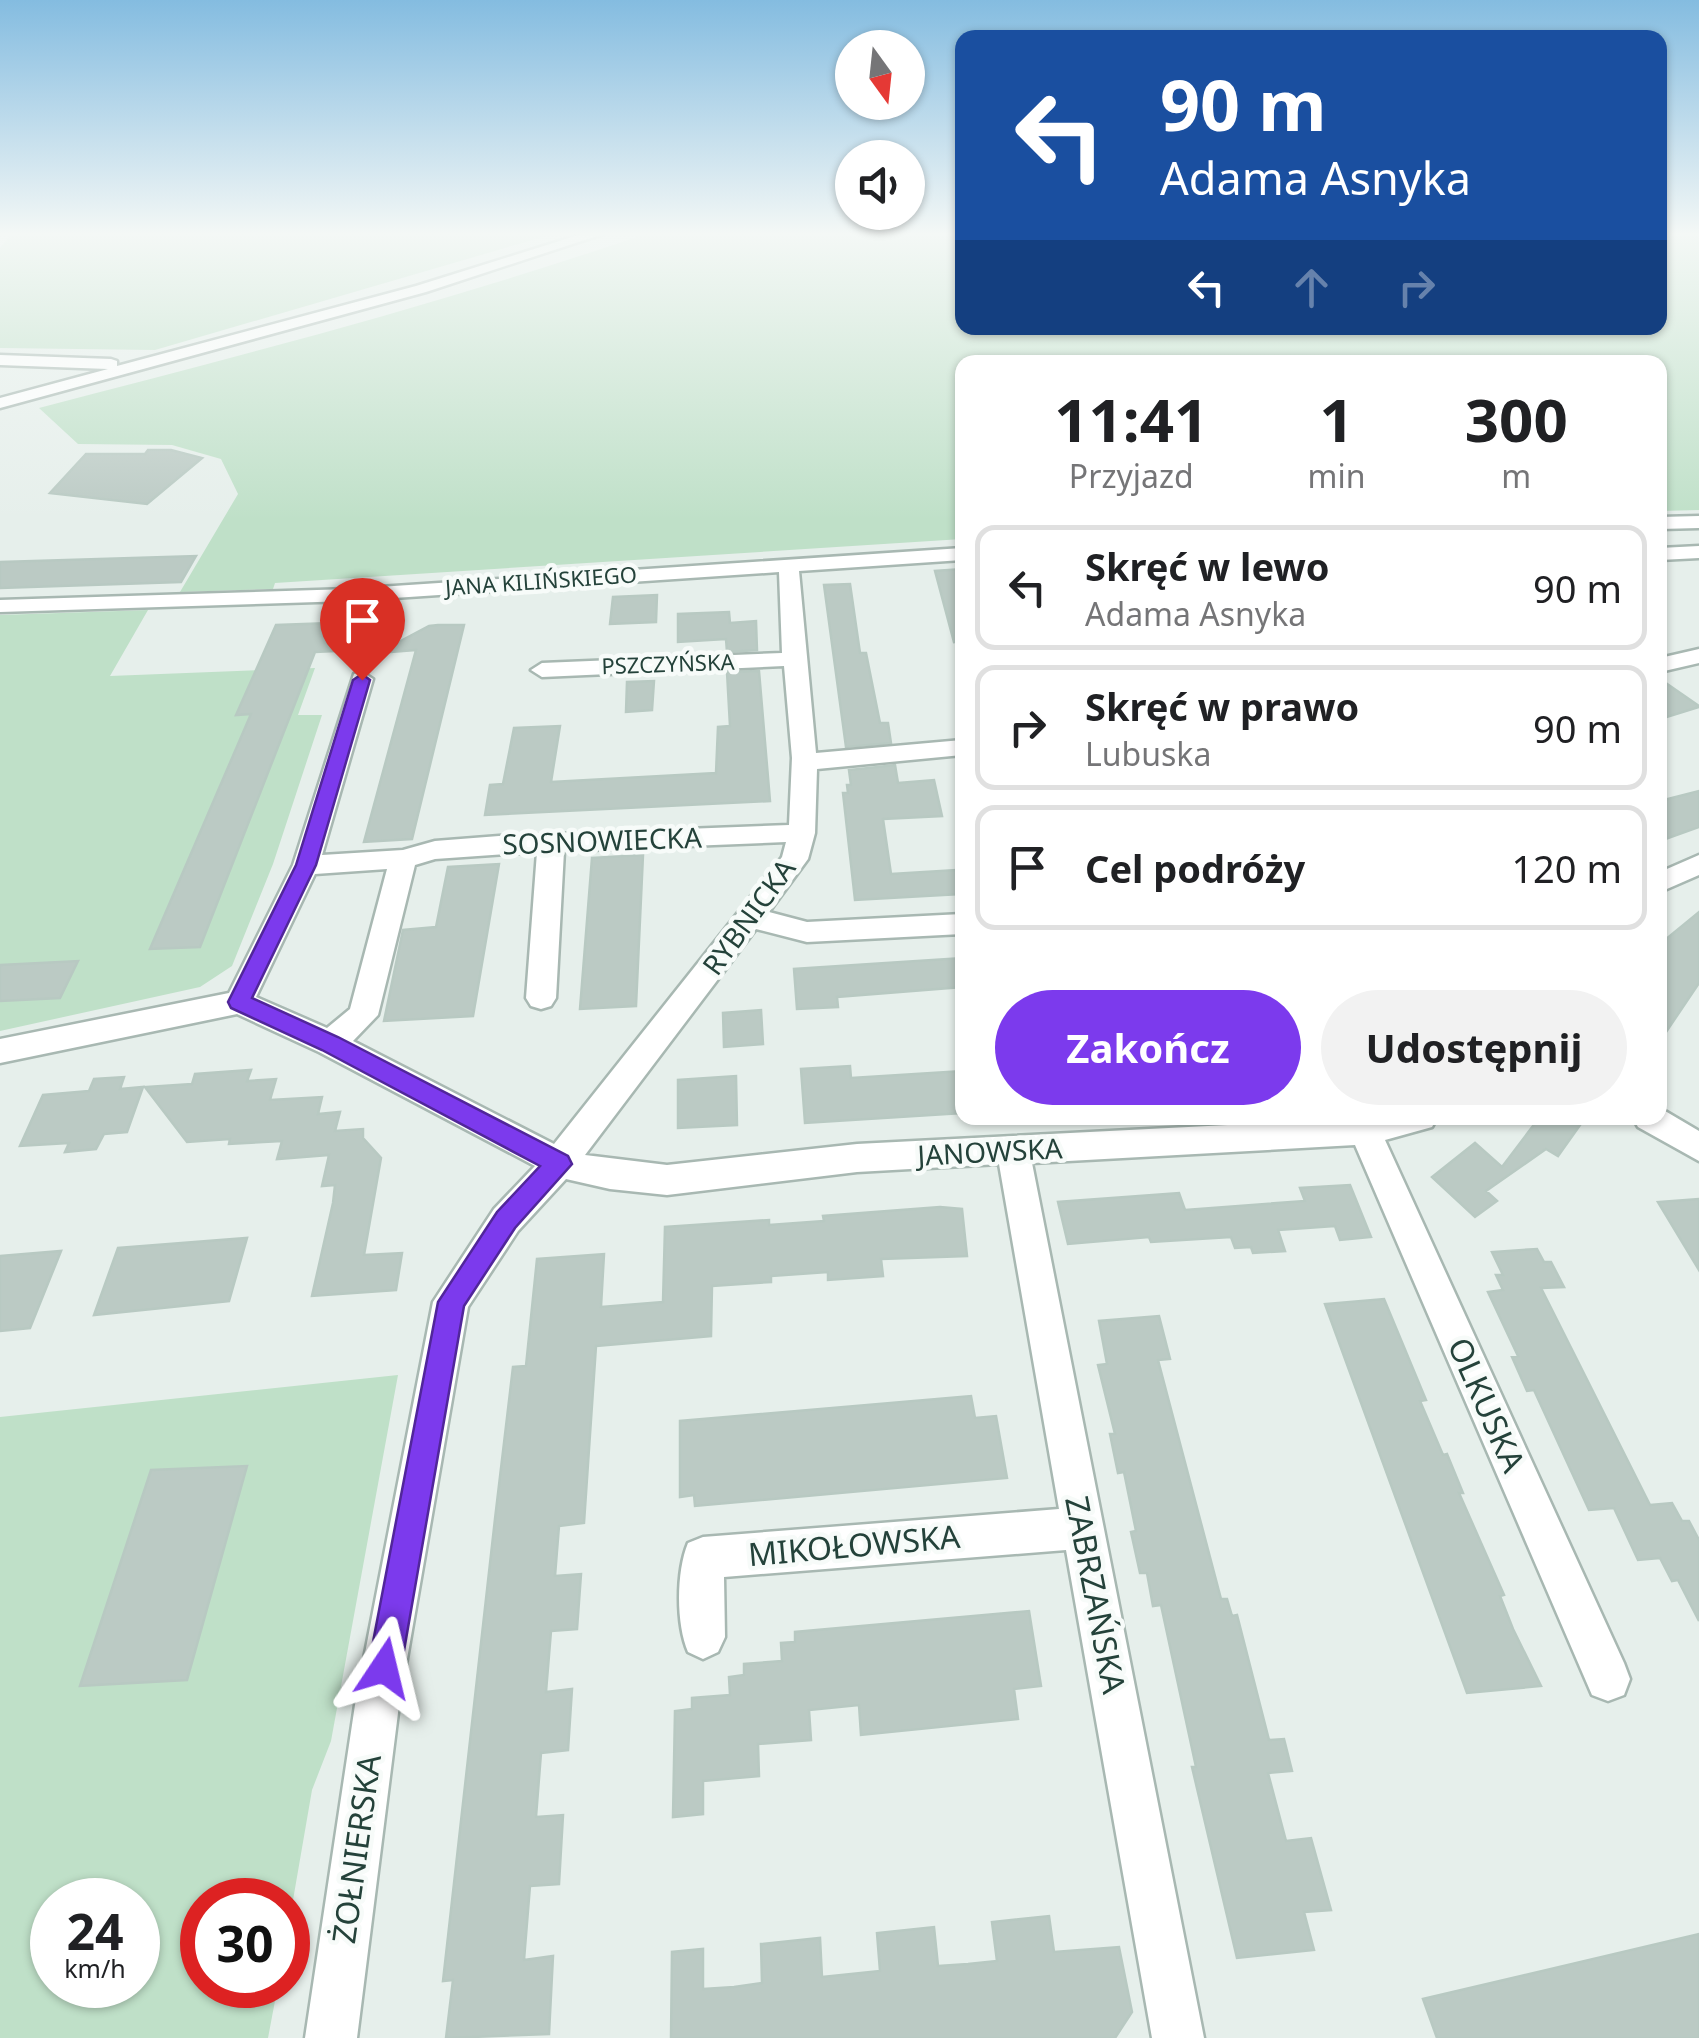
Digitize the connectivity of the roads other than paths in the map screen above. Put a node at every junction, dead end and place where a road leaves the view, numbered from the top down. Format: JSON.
{"nodes":[{"id":1,"x":271,"y":329,"type":"edge"},
{"id":2,"x":0,"y":360,"type":"edge"},
{"id":3,"x":139,"y":365,"type":"junction"},
{"id":4,"x":92,"y":378,"type":"junction"},
{"id":5,"x":0,"y":383,"type":"edge"},
{"id":6,"x":0,"y":403,"type":"edge"},
{"id":7,"x":1699,"y":522,"type":"edge"},
{"id":8,"x":1667,"y":523,"type":"edge"},
{"id":9,"x":1699,"y":552,"type":"edge"},
{"id":10,"x":955,"y":554,"type":"edge"},
{"id":11,"x":1667,"y":554,"type":"edge"},
{"id":12,"x":789,"y":564,"type":"junction"},
{"id":13,"x":0,"y":606,"type":"edge"},
{"id":14,"x":1699,"y":656,"type":"edge"},
{"id":15,"x":794,"y":659,"type":"junction"},
{"id":16,"x":1667,"y":663,"type":"edge"},
{"id":17,"x":542,"y":670,"type":"dead end"},
{"id":18,"x":362,"y":680,"type":"dead end"},
{"id":19,"x":955,"y":749,"type":"edge"},
{"id":20,"x":808,"y":762,"type":"junction"},
{"id":21,"x":802,"y":833,"type":"junction"},
{"id":22,"x":551,"y":844,"type":"junction"},
{"id":23,"x":403,"y":859,"type":"junction"},
{"id":24,"x":1699,"y":864,"type":"edge"},
{"id":25,"x":306,"y":865,"type":"junction"},
{"id":26,"x":1667,"y":880,"type":"edge"},
{"id":27,"x":750,"y":918,"type":"junction"},
{"id":28,"x":955,"y":924,"type":"edge"},
{"id":29,"x":541,"y":998,"type":"dead end"},
{"id":30,"x":239,"y":1002,"type":"junction"},
{"id":31,"x":330,"y":1043,"type":"junction"},
{"id":32,"x":0,"y":1051,"type":"edge"},
{"id":33,"x":1392,"y":1125,"type":"edge"},
{"id":34,"x":1662,"y":1125,"type":"edge"},
{"id":35,"x":1365,"y":1132,"type":"junction"},
{"id":36,"x":1699,"y":1146,"type":"edge"},
{"id":37,"x":1014,"y":1152,"type":"junction"},
{"id":38,"x":559,"y":1164,"type":"junction"},
{"id":39,"x":1082,"y":1528,"type":"junction"},
{"id":40,"x":703,"y":1637,"type":"dead end"},
{"id":41,"x":1608,"y":1679,"type":"dead end"},
{"id":42,"x":331,"y":2038,"type":"edge"},
{"id":43,"x":1178,"y":2038,"type":"edge"}],
"edges":[{"from":1,"to":3,"type":"street"},
{"from":2,"to":3,"type":"street"},
{"from":3,"to":4,"type":"street"},
{"from":4,"to":5,"type":"street"},
{"from":4,"to":6,"type":"street"},
{"from":7,"to":8,"type":"street"},
{"from":9,"to":11,"type":"street"},
{"from":10,"to":12,"type":"street","name":"JANA KILIŃSKIEGO"},
{"from":12,"to":13,"type":"street","name":"JANA KILIŃSKIEGO"},
{"from":12,"to":15,"type":"street","name":"RYBNICKA"},
{"from":14,"to":16,"type":"street"},
{"from":15,"to":17,"type":"street","name":"PSZCZYŃSKA"},
{"from":15,"to":20,"type":"street","name":"RYBNICKA"},
{"from":18,"to":25,"type":"street"},
{"from":19,"to":20,"type":"street"},
{"from":20,"to":21,"type":"street","name":"RYBNICKA"},
{"from":21,"to":22,"type":"street","name":"SOSNOWIECKA"},
{"from":21,"to":27,"type":"street","name":"RYBNICKA"},
{"from":22,"to":23,"type":"street","name":"SOSNOWIECKA"},
{"from":22,"to":29,"type":"street"},
{"from":23,"to":25,"type":"street","name":"SOSNOWIECKA"},
{"from":23,"to":31,"type":"street"},
{"from":24,"to":26,"type":"street"},
{"from":25,"to":30,"type":"street"},
{"from":27,"to":28,"type":"street"},
{"from":27,"to":38,"type":"street","name":"RYBNICKA"},
{"from":30,"to":31,"type":"street","name":"JANOWSKA"},
{"from":30,"to":32,"type":"street"},
{"from":31,"to":38,"type":"street","name":"JANOWSKA"},
{"from":33,"to":35,"type":"street","name":"JANOWSKA"},
{"from":34,"to":36,"type":"street"},
{"from":35,"to":37,"type":"street","name":"JANOWSKA"},
{"from":35,"to":41,"type":"street","name":"OLKUSKA"},
{"from":37,"to":38,"type":"street","name":"JANOWSKA"},
{"from":37,"to":39,"type":"street","name":"ZABRZAŃSKA"},
{"from":38,"to":42,"type":"street","name":"ŻOŁNIERSKA"},
{"from":39,"to":40,"type":"street","name":"MIKOŁOWSKA"},
{"from":39,"to":43,"type":"street","name":"ZABRZAŃSKA"}]}
